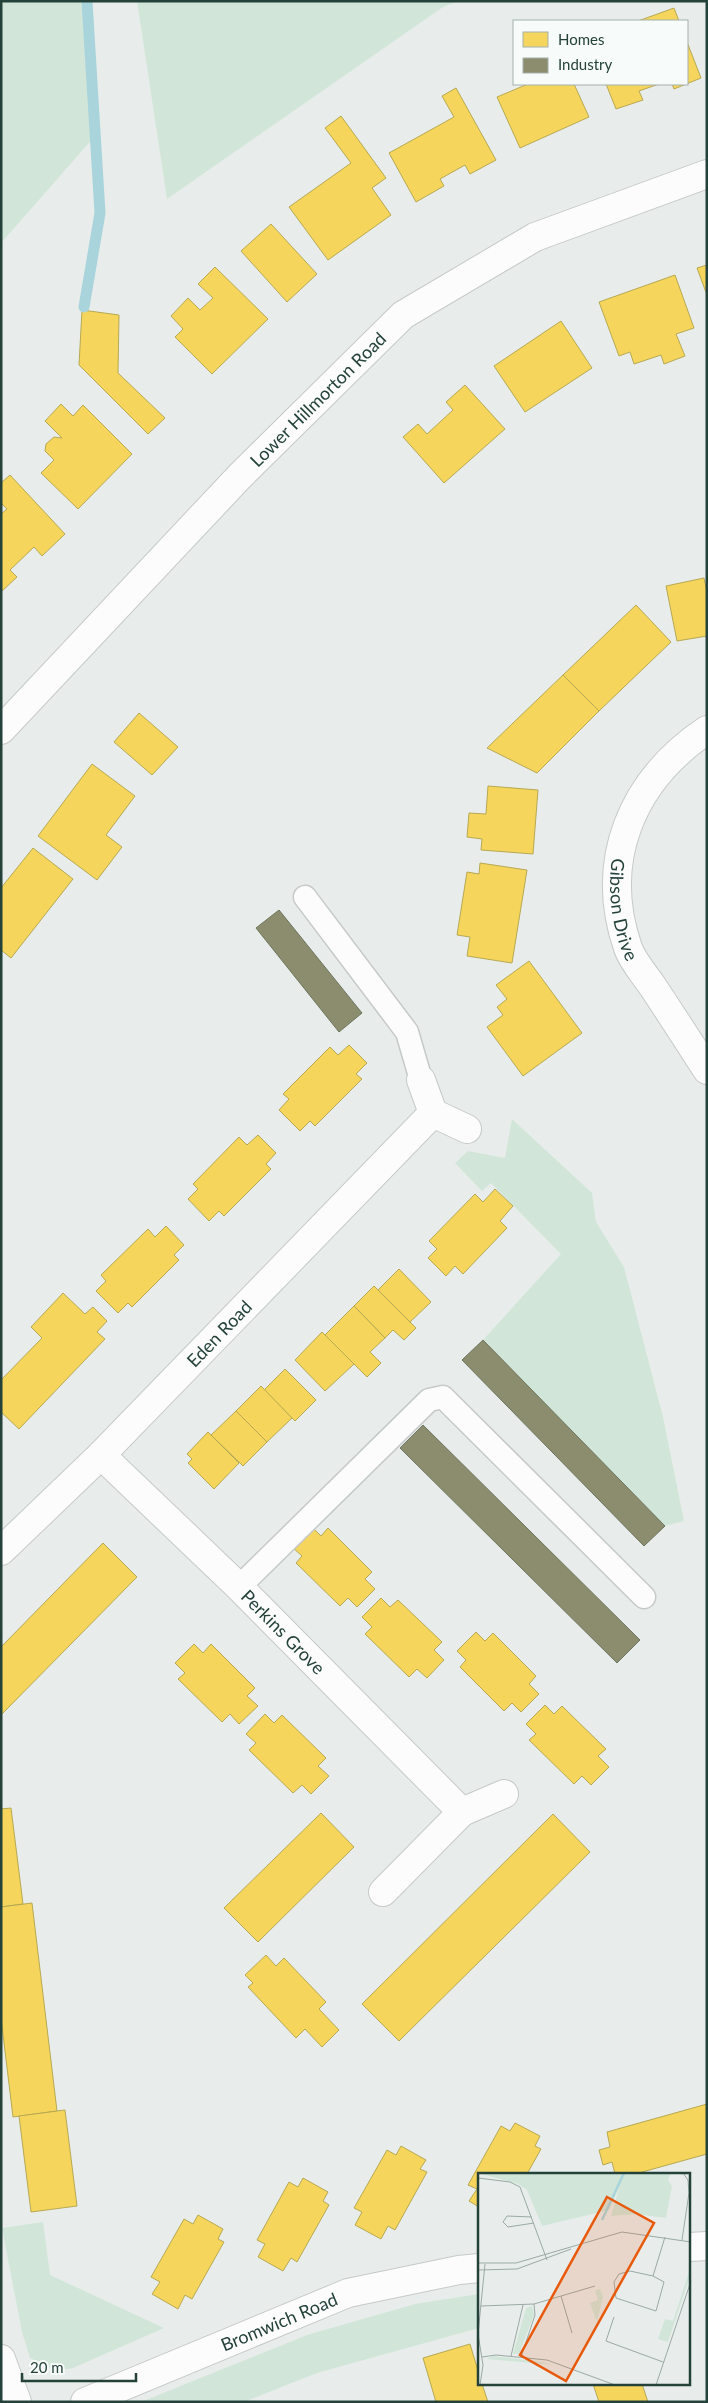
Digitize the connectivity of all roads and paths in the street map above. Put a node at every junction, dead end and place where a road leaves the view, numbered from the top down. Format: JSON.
{"nodes":[{"id":1,"x":707,"y":174,"type":"edge"},
{"id":2,"x":1,"y":730,"type":"edge"},
{"id":3,"x":707,"y":730,"type":"edge"},
{"id":4,"x":305,"y":897,"type":"dead end"},
{"id":5,"x":707,"y":1070,"type":"edge"},
{"id":6,"x":421,"y":1080,"type":"joint"},
{"id":7,"x":433,"y":1113,"type":"junction"},
{"id":8,"x":467,"y":1129,"type":"dead end"},
{"id":9,"x":101,"y":1455,"type":"junction"},
{"id":10,"x":1,"y":1551,"type":"edge"},
{"id":11,"x":239,"y":1587,"type":"junction"},
{"id":12,"x":644,"y":1597,"type":"dead end"},
{"id":13,"x":504,"y":1794,"type":"dead end"},
{"id":14,"x":462,"y":1812,"type":"junction"},
{"id":15,"x":383,"y":1892,"type":"dead end"},
{"id":16,"x":707,"y":2246,"type":"edge"},
{"id":17,"x":690,"y":2248,"type":"edge"},
{"id":18,"x":478,"y":2268,"type":"edge"},
{"id":19,"x":1,"y":2359,"type":"edge"},
{"id":20,"x":17,"y":2402,"type":"edge"},
{"id":21,"x":85,"y":2402,"type":"edge"}],
"edges":[{"from":1,"to":2,"type":"street","name":"Lower Hillmorton Road"},
{"from":3,"to":5,"type":"street","name":"Gibson Drive"},
{"from":4,"to":6,"type":"lane"},
{"from":6,"to":7,"type":"street"},
{"from":7,"to":8,"type":"street"},
{"from":7,"to":9,"type":"street","name":"Eden Road"},
{"from":9,"to":10,"type":"street","name":"Eden Road"},
{"from":9,"to":11,"type":"street","name":"Perkins Grove"},
{"from":11,"to":12,"type":"lane"},
{"from":11,"to":14,"type":"street","name":"Perkins Grove"},
{"from":13,"to":14,"type":"street"},
{"from":14,"to":15,"type":"street"},
{"from":16,"to":17,"type":"street"},
{"from":18,"to":21,"type":"street","name":"Bromwich Road"},
{"from":19,"to":20,"type":"street"}]}
